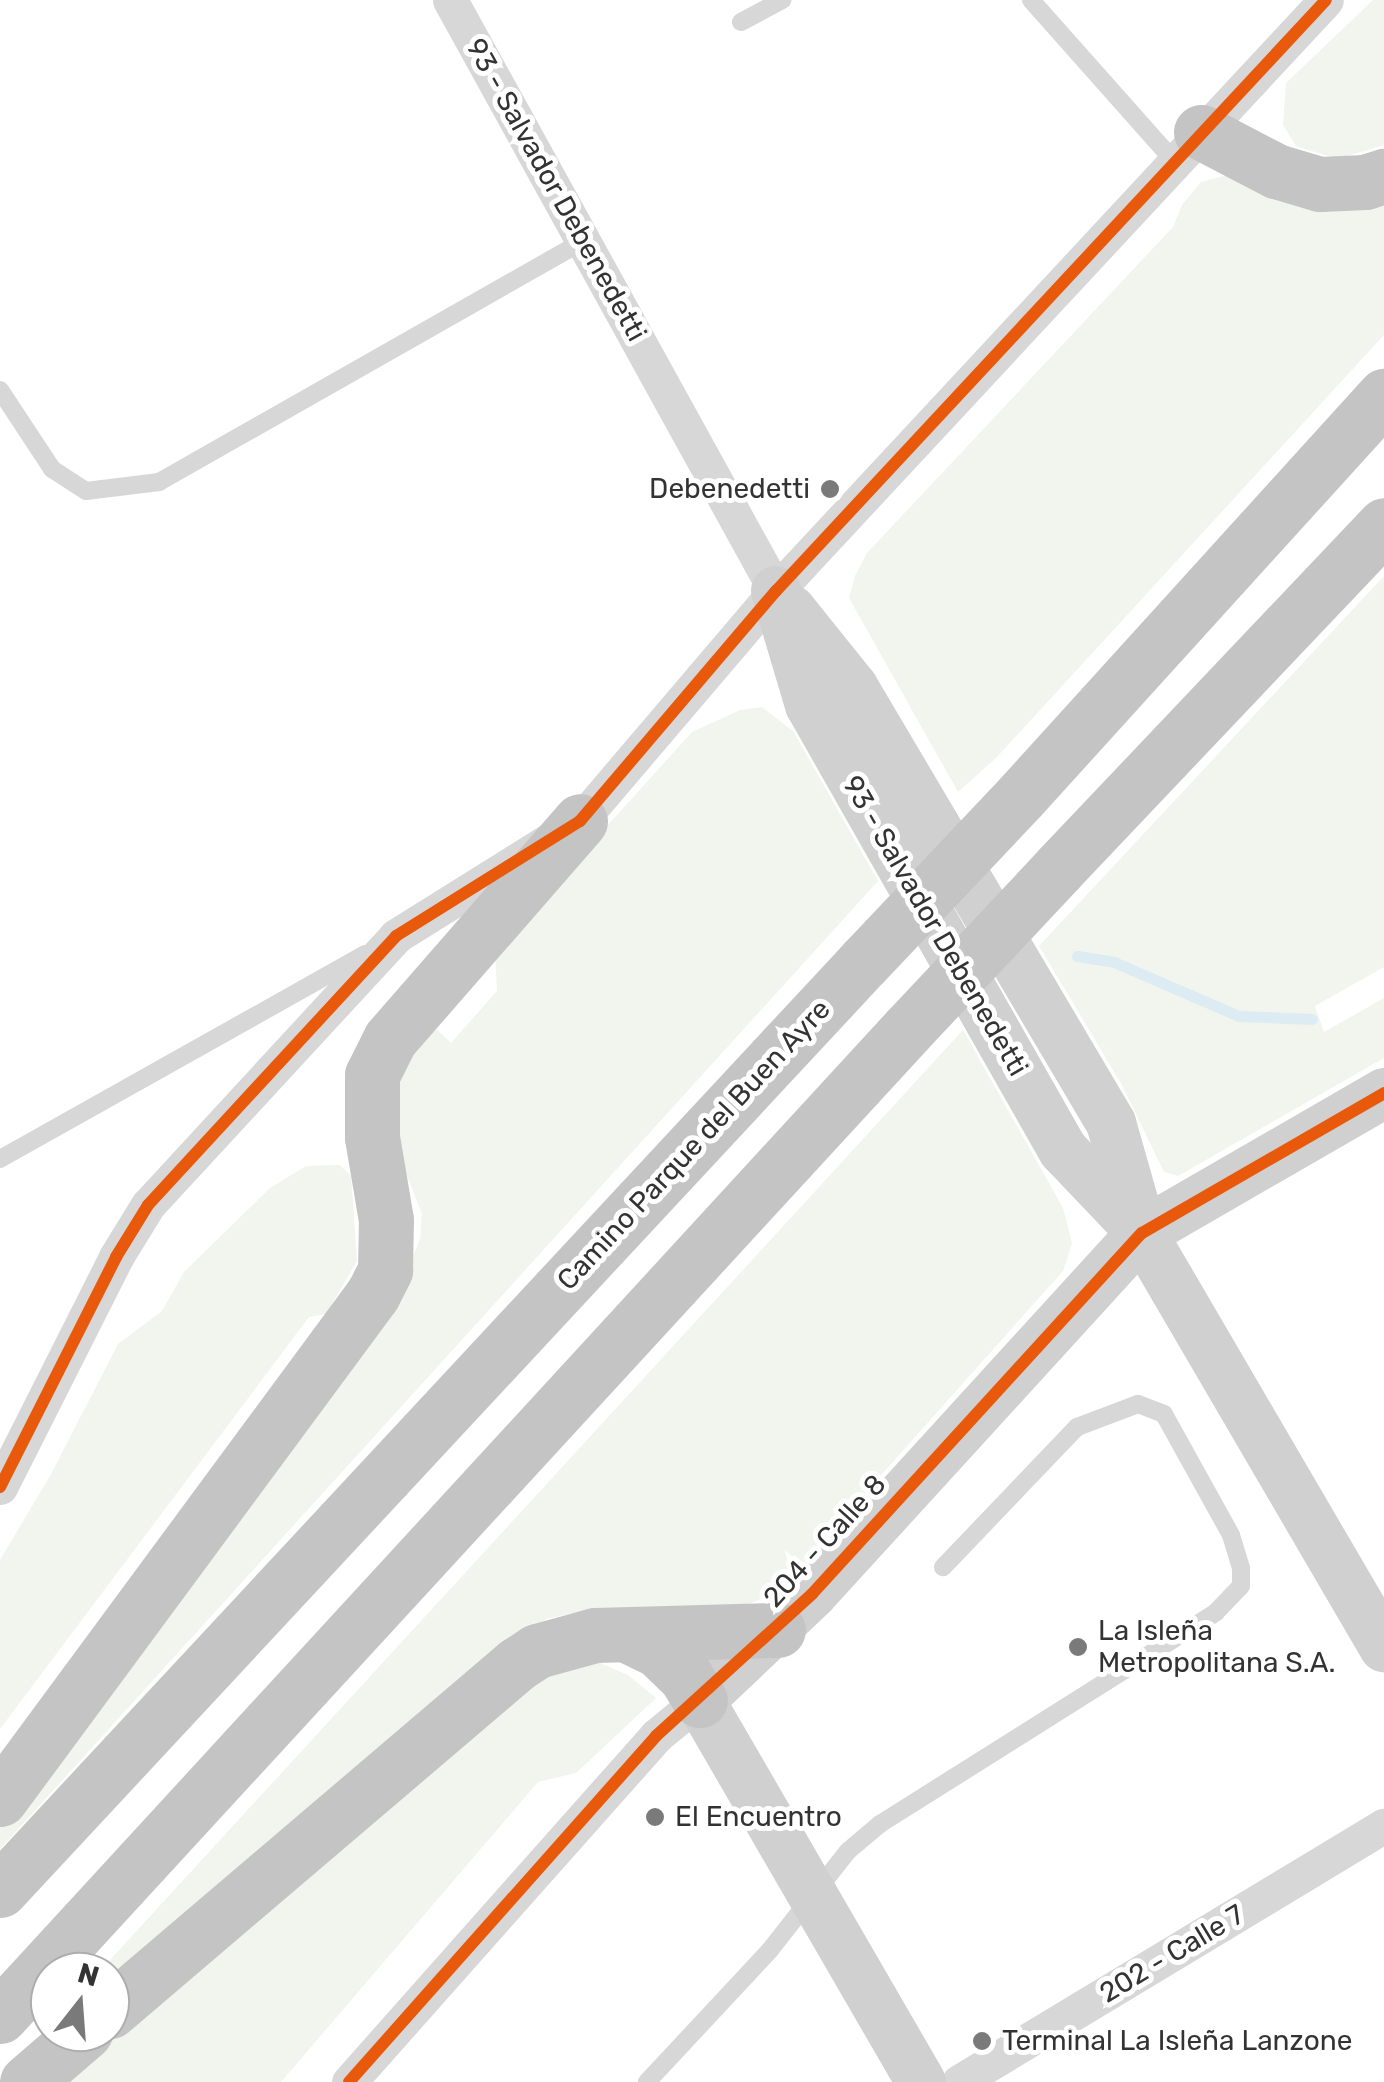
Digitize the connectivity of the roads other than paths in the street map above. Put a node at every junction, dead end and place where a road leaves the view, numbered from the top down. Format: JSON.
{"nodes":[{"id":1,"x":450,"y":0,"type":"edge"},
{"id":2,"x":782,"y":0,"type":"edge"},
{"id":3,"x":1031,"y":0,"type":"edge"},
{"id":4,"x":1326,"y":0,"type":"edge"},
{"id":5,"x":741,"y":22,"type":"dead end"},
{"id":6,"x":1188,"y":147,"type":"junction"},
{"id":7,"x":1384,"y":176,"type":"edge"},
{"id":8,"x":586,"y":240,"type":"junction"},
{"id":9,"x":0,"y":390,"type":"edge"},
{"id":10,"x":1384,"y":396,"type":"edge"},
{"id":11,"x":1384,"y":525,"type":"edge"},
{"id":12,"x":776,"y":592,"type":"junction"},
{"id":13,"x":580,"y":820,"type":"junction"},
{"id":14,"x":396,"y":936,"type":"junction"},
{"id":15,"x":1384,"y":1094,"type":"edge"},
{"id":16,"x":0,"y":1158,"type":"edge"},
{"id":17,"x":1142,"y":1233,"type":"junction"},
{"id":18,"x":0,"y":1486,"type":"edge"},
{"id":19,"x":943,"y":1567,"type":"dead end"},
{"id":20,"x":778,"y":1630,"type":"junction"},
{"id":21,"x":627,"y":1634,"type":"junction"},
{"id":22,"x":1384,"y":1648,"type":"edge"},
{"id":23,"x":700,"y":1700,"type":"junction"},
{"id":24,"x":0,"y":1799,"type":"edge"},
{"id":25,"x":1384,"y":1826,"type":"edge"},
{"id":26,"x":0,"y":1890,"type":"edge"},
{"id":27,"x":811,"y":1897,"type":"junction"},
{"id":28,"x":130,"y":1994,"type":"edge"},
{"id":29,"x":0,"y":2016,"type":"edge"},
{"id":30,"x":62,"y":2052,"type":"edge"},
{"id":31,"x":27,"y":2082,"type":"edge"},
{"id":32,"x":349,"y":2082,"type":"edge"},
{"id":33,"x":647,"y":2082,"type":"edge"},
{"id":34,"x":921,"y":2082,"type":"edge"},
{"id":35,"x":959,"y":2082,"type":"edge"}],
"edges":[{"from":1,"to":8,"type":"street","name":"93 - Salvador Debenedetti"},
{"from":2,"to":5,"type":"lane"},
{"from":3,"to":6,"type":"lane"},
{"from":4,"to":6,"type":"street"},
{"from":6,"to":7,"type":"highway"},
{"from":6,"to":12,"type":"street"},
{"from":8,"to":9,"type":"lane"},
{"from":8,"to":12,"type":"street","name":"93 - Salvador Debenedetti"},
{"from":10,"to":26,"type":"highway","name":"Camino Parque del Buen Ayre","bridge":true},
{"from":11,"to":29,"type":"highway","bridge":true},
{"from":12,"to":13,"type":"street"},
{"from":12,"to":17,"type":"street","name":"93 - Salvador Debenedetti"},
{"from":13,"to":14,"type":"street"},
{"from":13,"to":24,"type":"highway"},
{"from":14,"to":16,"type":"lane"},
{"from":14,"to":18,"type":"street"},
{"from":15,"to":17,"type":"street","name":"204 - Calle 8"},
{"from":17,"to":20,"type":"street","name":"204 - Calle 8"},
{"from":17,"to":22,"type":"street","name":"93 - Salvador Debenedetti"},
{"from":19,"to":27,"type":"lane"},
{"from":20,"to":21,"type":"highway"},
{"from":20,"to":23,"type":"street","name":"204 - Calle 8"},
{"from":21,"to":23,"type":"highway"},
{"from":21,"to":28,"type":"highway"},
{"from":23,"to":27,"type":"street"},
{"from":23,"to":32,"type":"street","name":"204 - Calle 8"},
{"from":25,"to":35,"type":"street","name":"202 - Calle 7"},
{"from":27,"to":33,"type":"lane"},
{"from":27,"to":34,"type":"street"},
{"from":30,"to":31,"type":"highway"}]}
